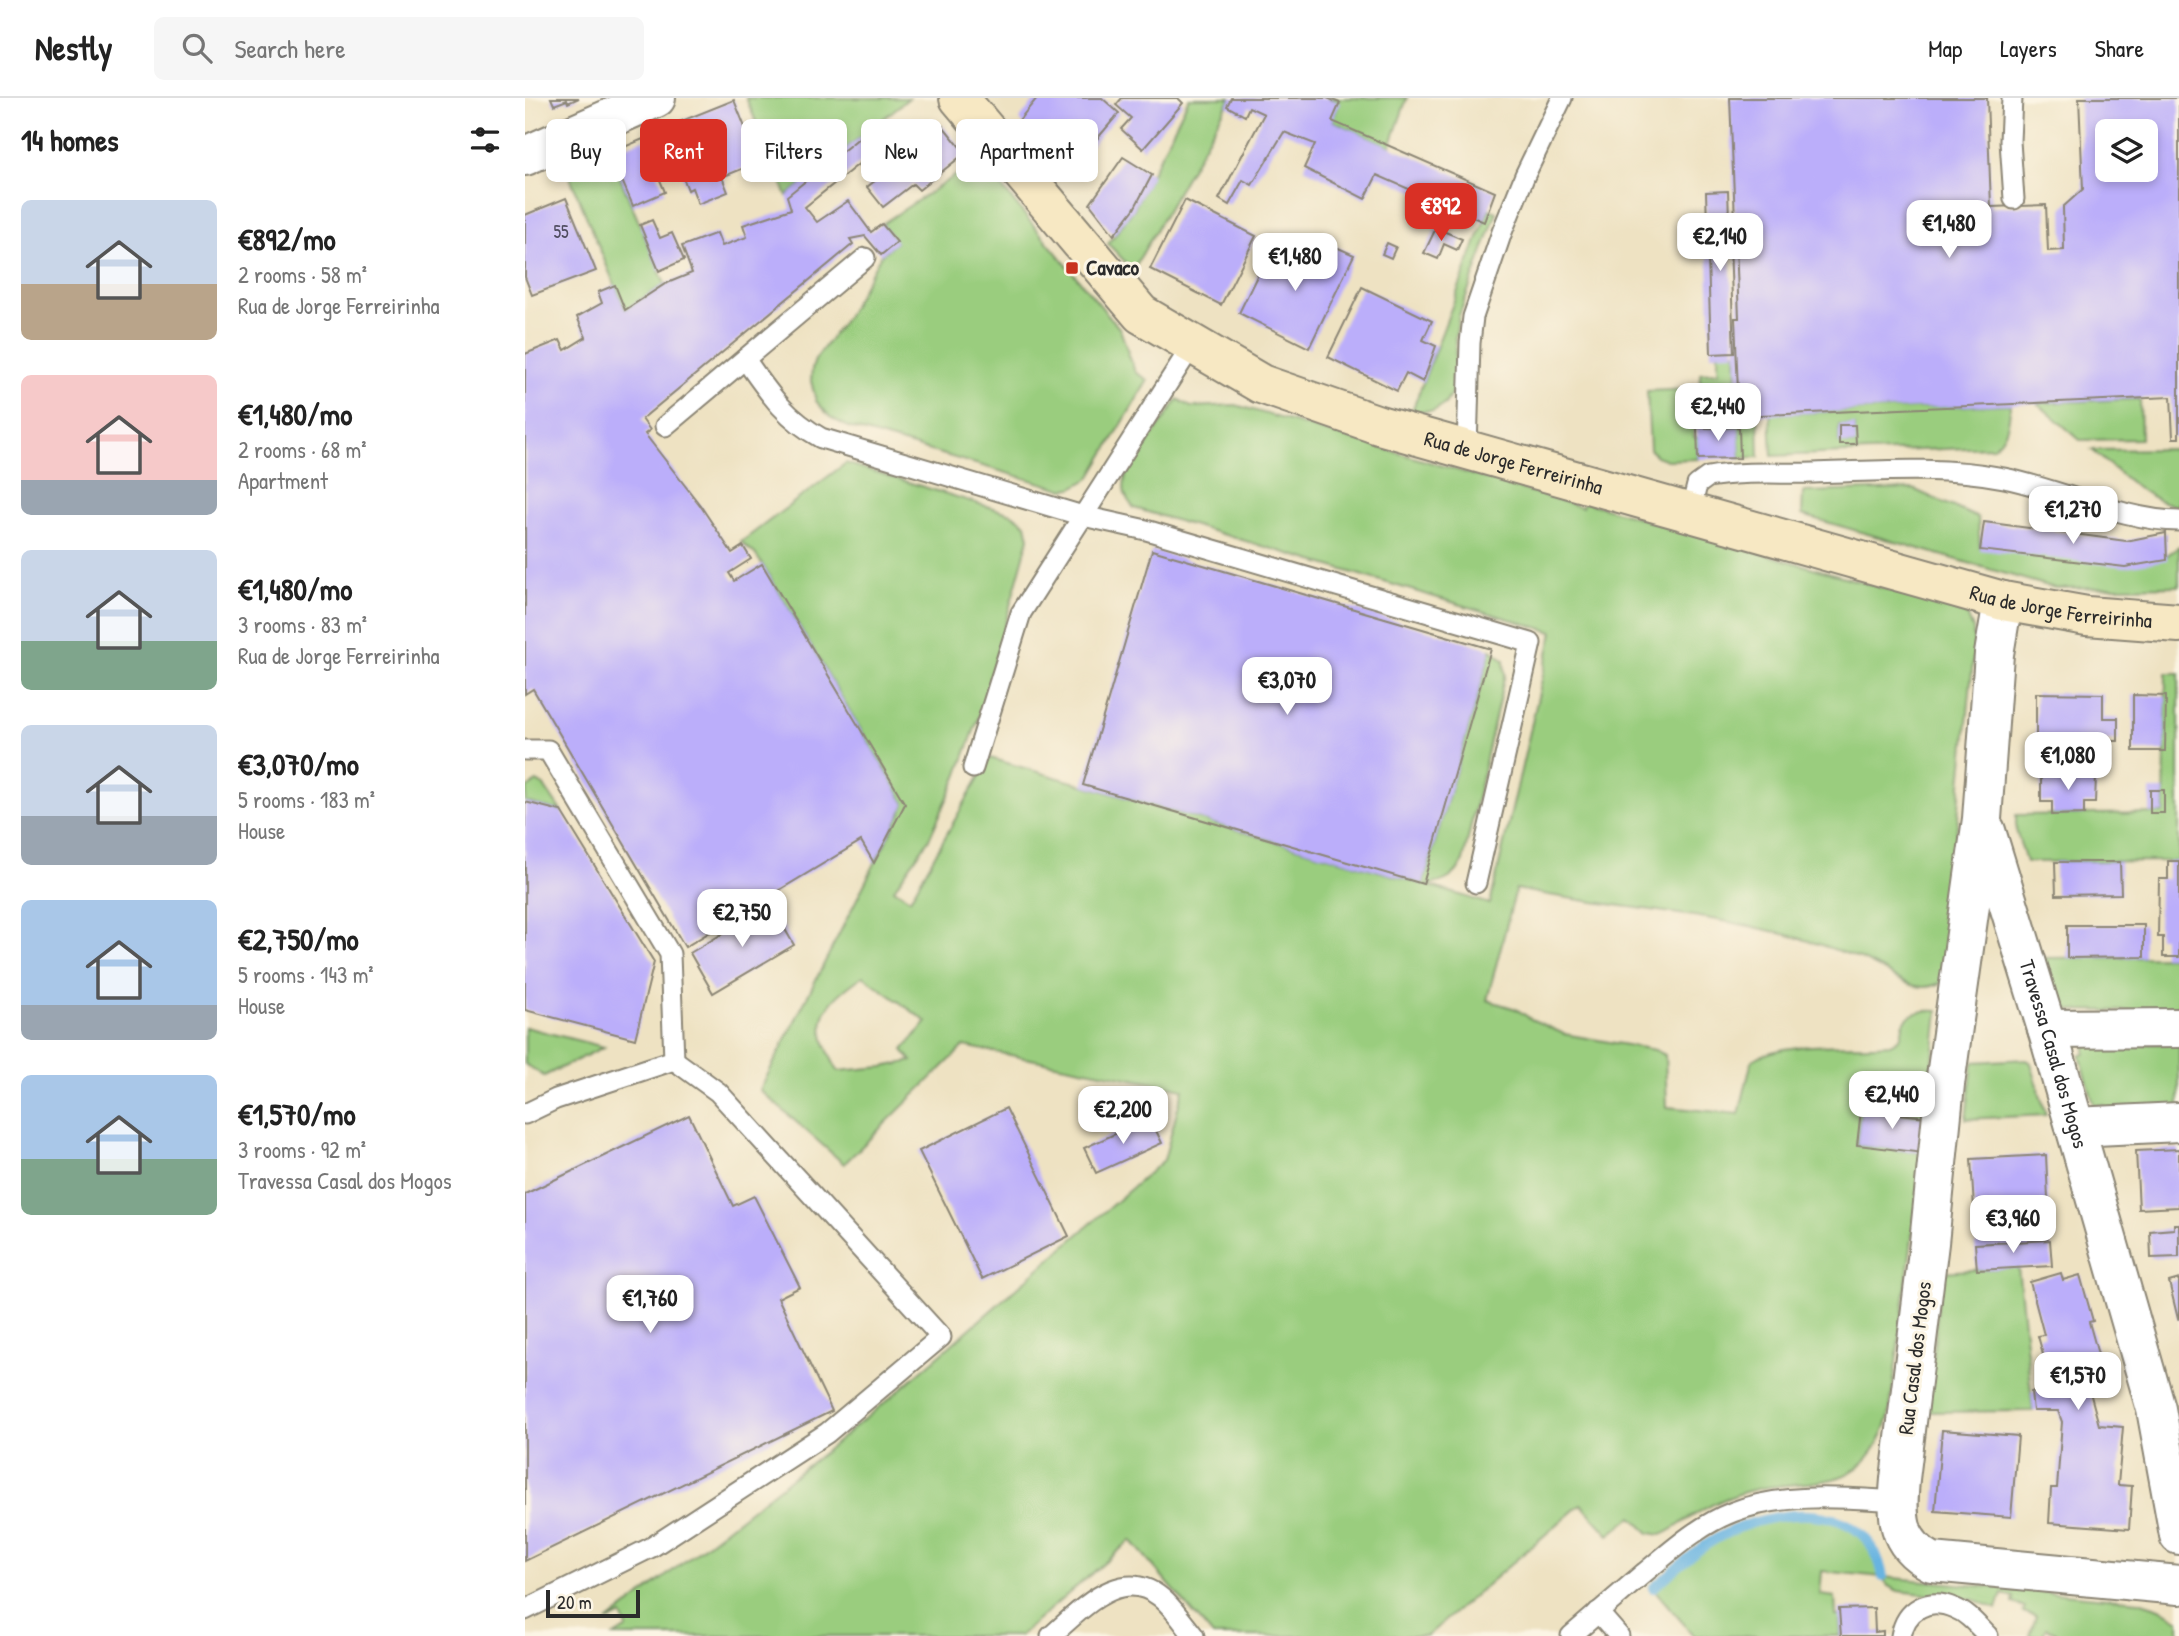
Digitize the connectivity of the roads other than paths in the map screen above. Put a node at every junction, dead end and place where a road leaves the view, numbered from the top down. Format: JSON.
{"nodes":[{"id":1,"x":656,"y":98,"type":"edge"},
{"id":2,"x":959,"y":98,"type":"edge"},
{"id":3,"x":1562,"y":98,"type":"edge"},
{"id":4,"x":2012,"y":98,"type":"edge"},
{"id":5,"x":525,"y":156,"type":"edge"},
{"id":6,"x":2014,"y":199,"type":"dead end"},
{"id":7,"x":865,"y":258,"type":"dead end"},
{"id":8,"x":1193,"y":344,"type":"junction"},
{"id":9,"x":744,"y":359,"type":"junction"},
{"id":10,"x":665,"y":426,"type":"dead end"},
{"id":11,"x":1467,"y":450,"type":"junction"},
{"id":12,"x":1689,"y":513,"type":"junction"},
{"id":13,"x":1083,"y":516,"type":"junction"},
{"id":14,"x":2179,"y":521,"type":"edge"},
{"id":15,"x":2003,"y":601,"type":"junction"},
{"id":16,"x":2179,"y":622,"type":"edge"},
{"id":17,"x":525,"y":750,"type":"edge"},
{"id":18,"x":973,"y":768,"type":"dead end"},
{"id":19,"x":1982,"y":819,"type":"junction"},
{"id":20,"x":1476,"y":883,"type":"dead end"},
{"id":21,"x":2179,"y":1028,"type":"edge"},
{"id":22,"x":2047,"y":1029,"type":"junction"},
{"id":23,"x":674,"y":1060,"type":"junction"},
{"id":24,"x":525,"y":1114,"type":"edge"},
{"id":25,"x":2179,"y":1122,"type":"edge"},
{"id":26,"x":2075,"y":1128,"type":"junction"},
{"id":27,"x":1898,"y":1501,"type":"junction"},
{"id":28,"x":2179,"y":1535,"type":"edge"},
{"id":29,"x":2179,"y":1585,"type":"edge"},
{"id":30,"x":525,"y":1609,"type":"edge"},
{"id":31,"x":1598,"y":1612,"type":"junction"},
{"id":32,"x":1051,"y":1636,"type":"edge"},
{"id":33,"x":1194,"y":1636,"type":"edge"},
{"id":34,"x":1571,"y":1636,"type":"edge"},
{"id":35,"x":1619,"y":1636,"type":"edge"},
{"id":36,"x":1901,"y":1636,"type":"edge"},
{"id":37,"x":1988,"y":1636,"type":"edge"}],
"edges":[{"from":1,"to":5,"type":"street"},
{"from":2,"to":8,"type":"street","name":"Rua de Jorge Ferreirinha"},
{"from":3,"to":11,"type":"lane"},
{"from":4,"to":6,"type":"lane"},
{"from":7,"to":9,"type":"lane"},
{"from":8,"to":11,"type":"street","name":"Rua de Jorge Ferreirinha"},
{"from":8,"to":13,"type":"lane"},
{"from":9,"to":10,"type":"lane"},
{"from":9,"to":13,"type":"lane"},
{"from":11,"to":12,"type":"street","name":"Rua de Jorge Ferreirinha"},
{"from":12,"to":14,"type":"lane"},
{"from":12,"to":15,"type":"street","name":"Rua de Jorge Ferreirinha"},
{"from":13,"to":18,"type":"lane"},
{"from":13,"to":20,"type":"lane"},
{"from":15,"to":16,"type":"street","name":"Rua de Jorge Ferreirinha"},
{"from":15,"to":19,"type":"street","name":"Rua Casal dos Mogos"},
{"from":17,"to":23,"type":"lane"},
{"from":19,"to":22,"type":"street","name":"Travessa Casal dos Mogos"},
{"from":19,"to":27,"type":"street","name":"Rua Casal dos Mogos"},
{"from":21,"to":22,"type":"street"},
{"from":22,"to":26,"type":"street","name":"Travessa Casal dos Mogos"},
{"from":23,"to":24,"type":"lane"},
{"from":23,"to":30,"type":"lane"},
{"from":25,"to":26,"type":"street"},
{"from":26,"to":28,"type":"street","name":"Travessa Casal dos Mogos"},
{"from":27,"to":29,"type":"street","name":"Rua Casal dos Mogos"},
{"from":27,"to":31,"type":"lane"},
{"from":31,"to":34,"type":"lane"},
{"from":31,"to":35,"type":"lane"},
{"from":32,"to":33,"type":"lane"},
{"from":36,"to":37,"type":"lane"}]}
